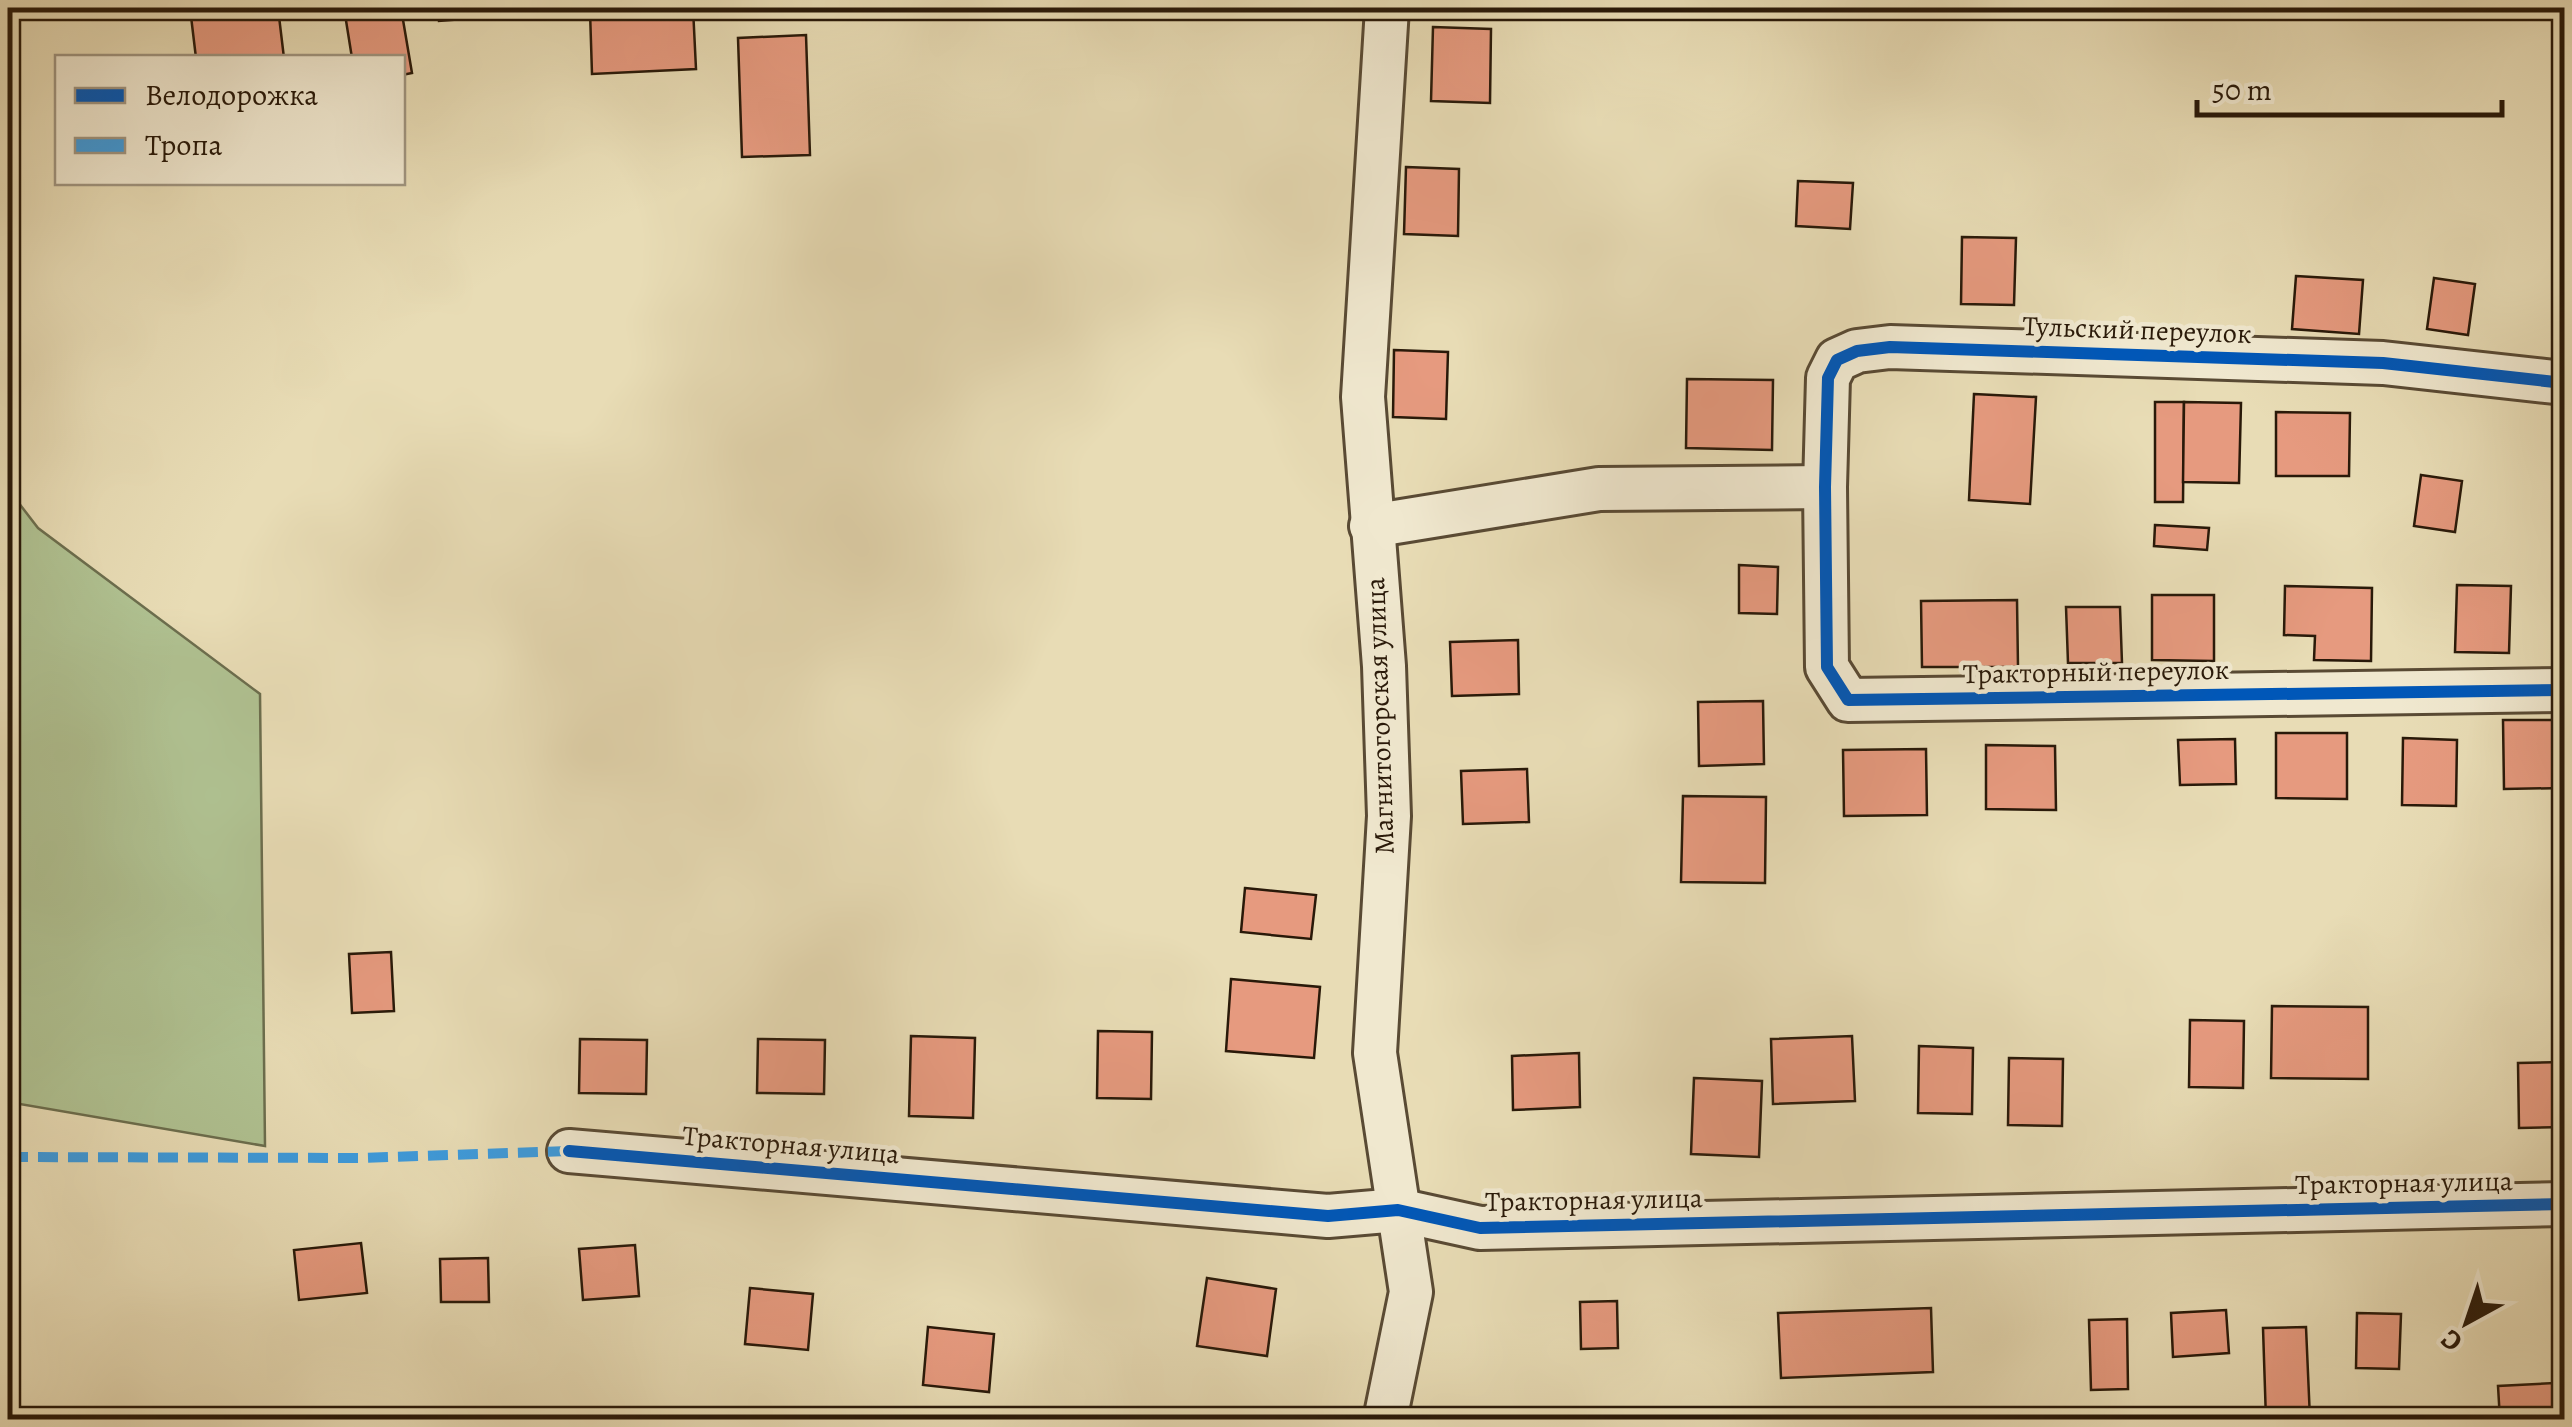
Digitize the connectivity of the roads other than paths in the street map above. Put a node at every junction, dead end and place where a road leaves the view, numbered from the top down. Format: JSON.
{"nodes":[{"id":1,"x":1388,"y":8,"type":"edge"},
{"id":2,"x":2564,"y":383,"type":"edge"},
{"id":3,"x":1825,"y":487,"type":"junction"},
{"id":4,"x":1371,"y":526,"type":"junction"},
{"id":5,"x":2564,"y":690,"type":"edge"},
{"id":6,"x":569,"y":1152,"type":"dead end"},
{"id":7,"x":2564,"y":1204,"type":"edge"},
{"id":8,"x":1398,"y":1210,"type":"junction"},
{"id":9,"x":1385,"y":1420,"type":"edge"}],
"edges":[{"from":1,"to":4,"type":"street","name":"Магнитогорская улица"},
{"from":2,"to":3,"type":"street","name":"Тульский переулок"},
{"from":3,"to":4,"type":"street"},
{"from":3,"to":5,"type":"street","name":"Тракторный переулок"},
{"from":4,"to":8,"type":"street","name":"Магнитогорская улица"},
{"from":6,"to":8,"type":"street","name":"Тракторная улица"},
{"from":7,"to":8,"type":"street","name":"Тракторная улица"},
{"from":8,"to":9,"type":"street","name":"Магнитогорская улица"}]}
